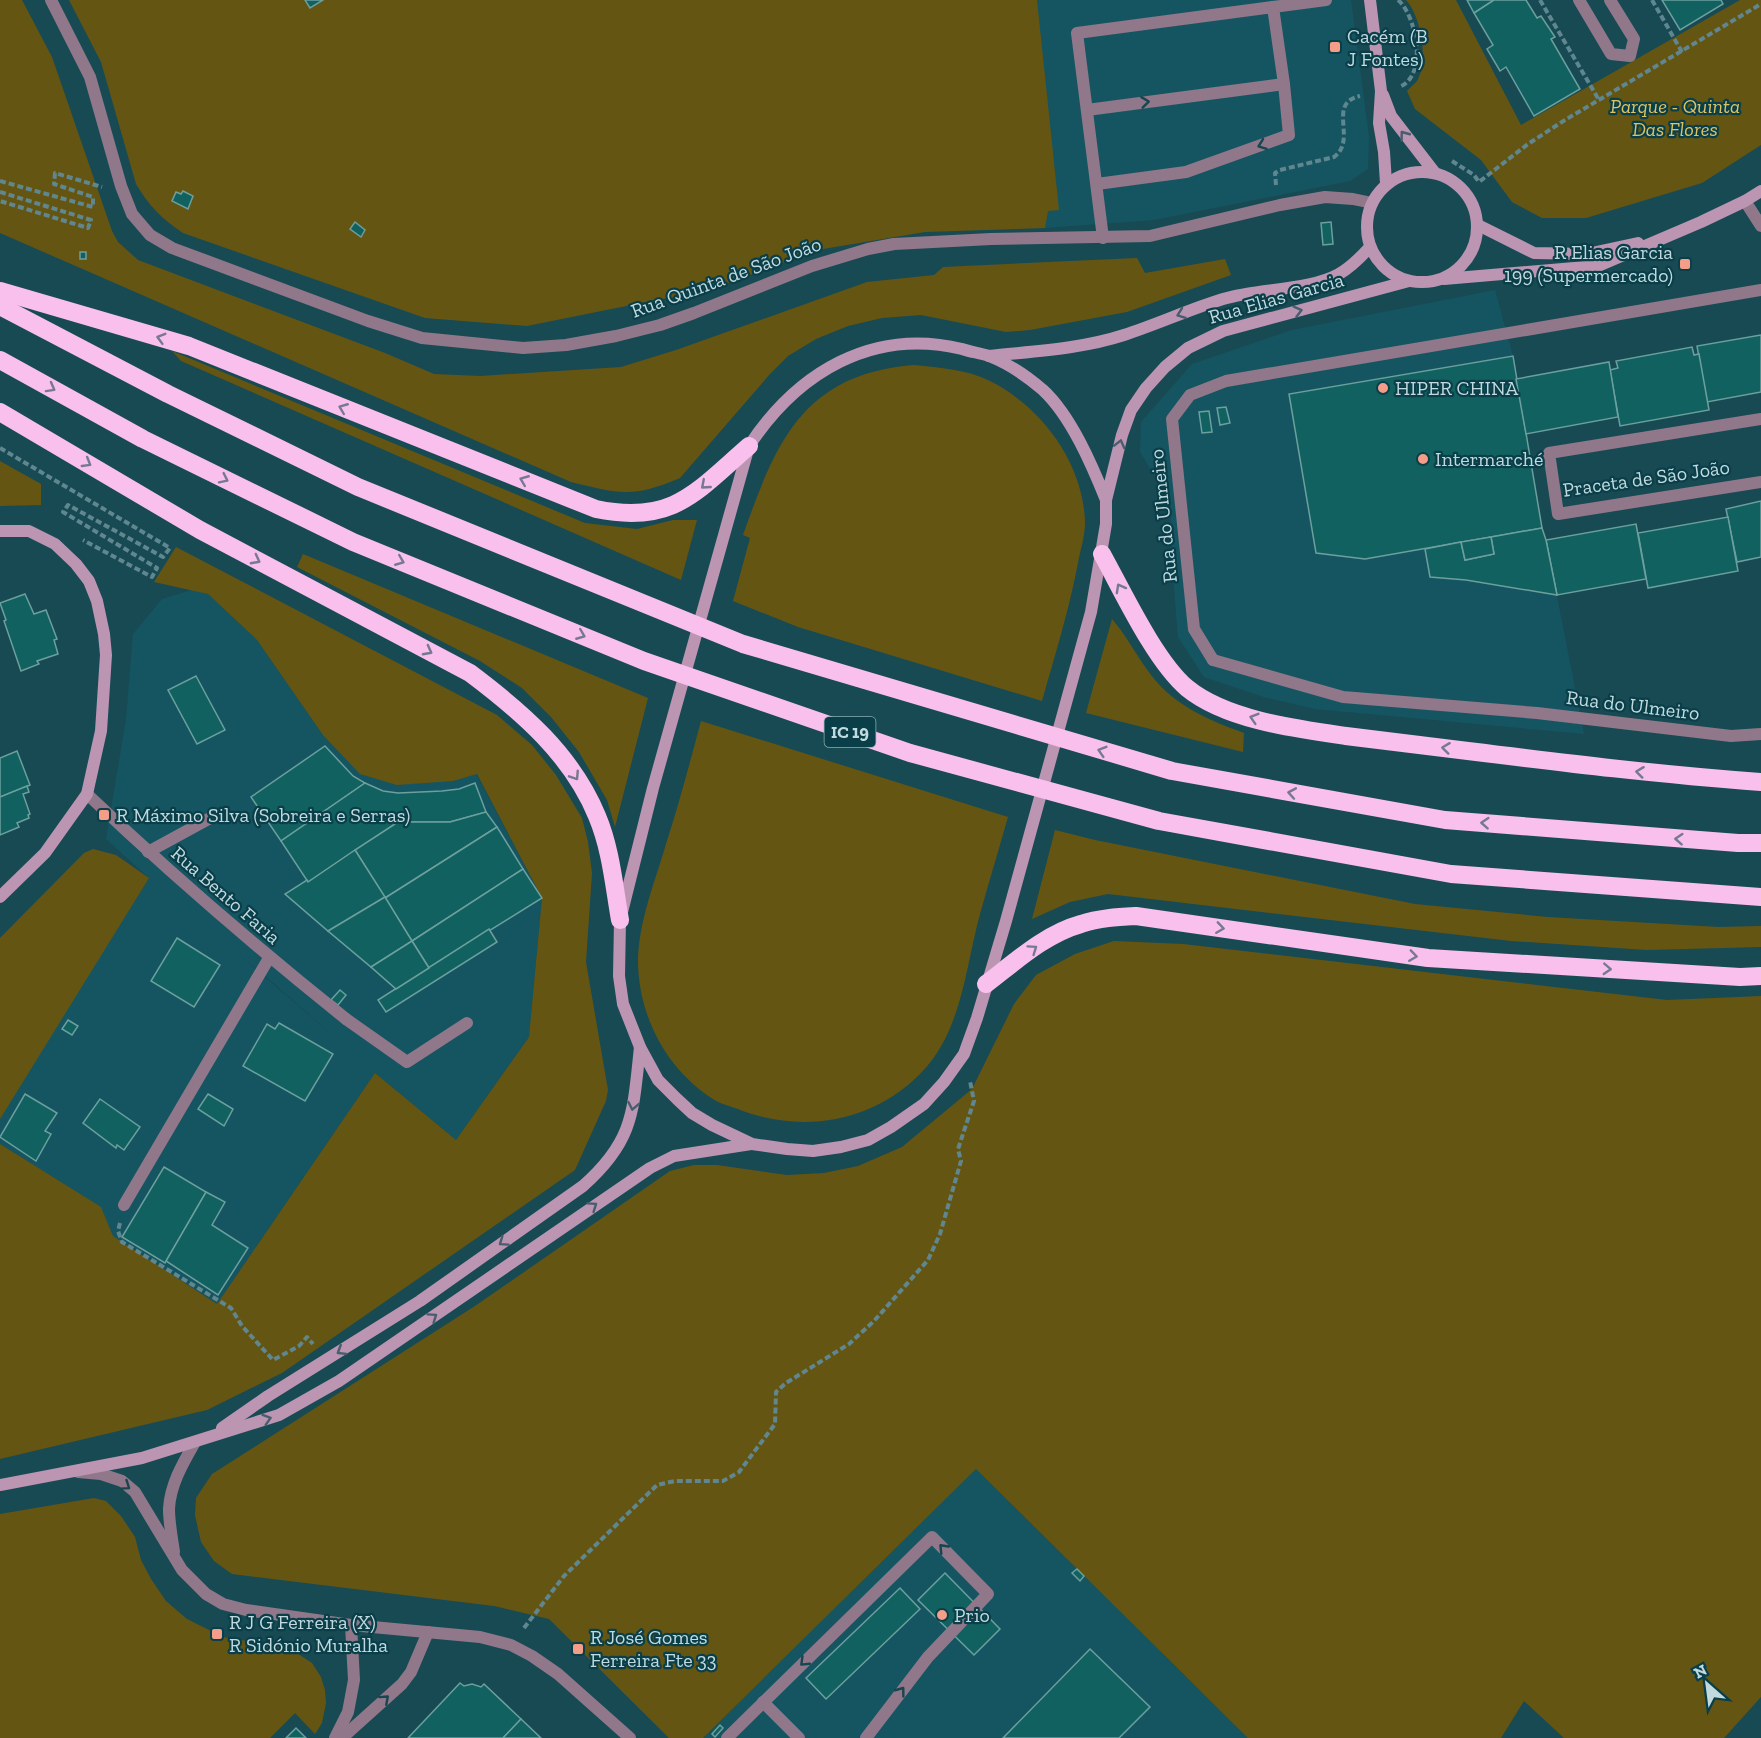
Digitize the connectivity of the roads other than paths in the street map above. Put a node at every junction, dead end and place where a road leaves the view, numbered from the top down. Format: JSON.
{"nodes":[{"id":1,"x":51,"y":0,"type":"edge"},
{"id":2,"x":1326,"y":0,"type":"edge"},
{"id":3,"x":1371,"y":0,"type":"edge"},
{"id":4,"x":1579,"y":0,"type":"edge"},
{"id":5,"x":1610,"y":0,"type":"edge"},
{"id":6,"x":1273,"y":7,"type":"junction"},
{"id":7,"x":1284,"y":84,"type":"junction"},
{"id":8,"x":1381,"y":91,"type":"junction"},
{"id":9,"x":1087,"y":110,"type":"junction"},
{"id":10,"x":1435,"y":173,"type":"junction"},
{"id":11,"x":1386,"y":183,"type":"junction"},
{"id":12,"x":1097,"y":184,"type":"junction"},
{"id":13,"x":1761,"y":191,"type":"edge"},
{"id":14,"x":1745,"y":201,"type":"junction"},
{"id":15,"x":1372,"y":203,"type":"junction"},
{"id":16,"x":1478,"y":225,"type":"junction"},
{"id":17,"x":1761,"y":226,"type":"edge"},
{"id":18,"x":1103,"y":238,"type":"junction"},
{"id":19,"x":1660,"y":239,"type":"junction"},
{"id":20,"x":1370,"y":247,"type":"junction"},
{"id":21,"x":1438,"y":279,"type":"junction"},
{"id":22,"x":1409,"y":281,"type":"junction"},
{"id":23,"x":1761,"y":290,"type":"edge"},
{"id":24,"x":0,"y":291,"type":"edge"},
{"id":25,"x":0,"y":306,"type":"edge"},
{"id":26,"x":989,"y":356,"type":"junction"},
{"id":27,"x":0,"y":360,"type":"edge"},
{"id":28,"x":0,"y":412,"type":"edge"},
{"id":29,"x":1761,"y":419,"type":"edge"},
{"id":30,"x":749,"y":446,"type":"junction"},
{"id":31,"x":1761,"y":482,"type":"edge"},
{"id":32,"x":1106,"y":500,"type":"junction"},
{"id":33,"x":0,"y":531,"type":"edge"},
{"id":34,"x":1102,"y":554,"type":"junction"},
{"id":35,"x":1761,"y":734,"type":"edge"},
{"id":36,"x":1761,"y":782,"type":"edge"},
{"id":37,"x":87,"y":794,"type":"junction"},
{"id":38,"x":214,"y":816,"type":"dead end"},
{"id":39,"x":1761,"y":843,"type":"edge"},
{"id":40,"x":148,"y":852,"type":"junction"},
{"id":41,"x":0,"y":897,"type":"edge"},
{"id":42,"x":1761,"y":897,"type":"edge"},
{"id":43,"x":620,"y":920,"type":"junction"},
{"id":44,"x":269,"y":958,"type":"junction"},
{"id":45,"x":1761,"y":976,"type":"edge"},
{"id":46,"x":986,"y":984,"type":"junction"},
{"id":47,"x":467,"y":1023,"type":"dead end"},
{"id":48,"x":639,"y":1047,"type":"junction"},
{"id":49,"x":752,"y":1144,"type":"junction"},
{"id":50,"x":124,"y":1205,"type":"road end"},
{"id":51,"x":211,"y":1436,"type":"junction"},
{"id":52,"x":195,"y":1442,"type":"junction"},
{"id":53,"x":71,"y":1472,"type":"junction"},
{"id":54,"x":0,"y":1485,"type":"edge"},
{"id":55,"x":174,"y":1557,"type":"junction"},
{"id":56,"x":351,"y":1625,"type":"junction"},
{"id":57,"x":428,"y":1632,"type":"junction"},
{"id":58,"x":763,"y":1702,"type":"junction"},
{"id":59,"x":335,"y":1738,"type":"edge"},
{"id":60,"x":342,"y":1738,"type":"edge"},
{"id":61,"x":630,"y":1738,"type":"edge"},
{"id":62,"x":727,"y":1738,"type":"edge"},
{"id":63,"x":799,"y":1738,"type":"edge"},
{"id":64,"x":866,"y":1738,"type":"edge"}],
"edges":[{"from":1,"to":18,"type":"street","name":"Rua Quinta de São João"},
{"from":2,"to":6,"type":"street"},
{"from":3,"to":8,"type":"street"},
{"from":4,"to":5,"type":"street"},
{"from":6,"to":7,"type":"street"},
{"from":6,"to":9,"type":"street"},
{"from":9,"to":7,"type":"street","one_way":true},
{"from":7,"to":12,"type":"street","one_way":true},
{"from":10,"to":8,"type":"street","one_way":true},
{"from":8,"to":11,"type":"street"},
{"from":9,"to":12,"type":"street"},
{"from":10,"to":11,"type":"street"},
{"from":10,"to":16,"type":"street"},
{"from":11,"to":15,"type":"street"},
{"from":12,"to":18,"type":"street"},
{"from":13,"to":14,"type":"street"},
{"from":14,"to":17,"type":"street"},
{"from":14,"to":19,"type":"street"},
{"from":15,"to":18,"type":"street","name":"Rua Quinta de São João"},
{"from":15,"to":20,"type":"street"},
{"from":16,"to":19,"type":"street"},
{"from":16,"to":21,"type":"street"},
{"from":19,"to":21,"type":"street"},
{"from":20,"to":22,"type":"street"},
{"from":20,"to":26,"type":"street","name":"Rua Elias Garcia","one_way":true},
{"from":21,"to":22,"type":"street"},
{"from":32,"to":22,"type":"street","name":"Rua Elias Garcia","one_way":true},
{"from":23,"to":35,"type":"street","name":"Rua do Ulmeiro"},
{"from":30,"to":24,"type":"highway","one_way":true},
{"from":39,"to":25,"type":"highway","one_way":true},
{"from":26,"to":30,"type":"street","name":"Rua Elias Garcia"},
{"from":26,"to":32,"type":"street","name":"Rua Elias Garcia"},
{"from":27,"to":42,"type":"highway","number":"IC 19","one_way":true},
{"from":28,"to":43,"type":"highway","one_way":true},
{"from":29,"to":31,"type":"street","name":"Praceta de São João"},
{"from":30,"to":43,"type":"street","name":"Rua Elias Garcia"},
{"from":32,"to":34,"type":"street","name":"Rua Elias Garcia"},
{"from":33,"to":37,"type":"street"},
{"from":36,"to":34,"type":"highway","one_way":true},
{"from":34,"to":46,"type":"street","name":"Rua Elias Garcia"},
{"from":37,"to":40,"type":"street","name":"Rua Bento Faria"},
{"from":37,"to":41,"type":"street"},
{"from":38,"to":40,"type":"street"},
{"from":40,"to":44,"type":"street","name":"Rua Bento Faria"},
{"from":43,"to":48,"type":"street","name":"Rua Elias Garcia"},
{"from":44,"to":47,"type":"street","name":"Rua Bento Faria"},
{"from":44,"to":50,"type":"street"},
{"from":46,"to":45,"type":"highway","one_way":true},
{"from":46,"to":49,"type":"street","name":"Rua Elias Garcia"},
{"from":48,"to":49,"type":"street","name":"Rua Elias Garcia"},
{"from":48,"to":51,"type":"street","one_way":true},
{"from":51,"to":49,"type":"street","one_way":true},
{"from":51,"to":52,"type":"street"},
{"from":52,"to":53,"type":"street"},
{"from":52,"to":55,"type":"street"},
{"from":53,"to":54,"type":"street"},
{"from":53,"to":55,"type":"street","one_way":true},
{"from":55,"to":56,"type":"street"},
{"from":56,"to":57,"type":"street"},
{"from":56,"to":59,"type":"street"},
{"from":60,"to":57,"type":"street","one_way":true},
{"from":57,"to":61,"type":"street"},
{"from":58,"to":62,"type":"street"},
{"from":58,"to":63,"type":"street"},
{"from":64,"to":58,"type":"street","one_way":true}]}
